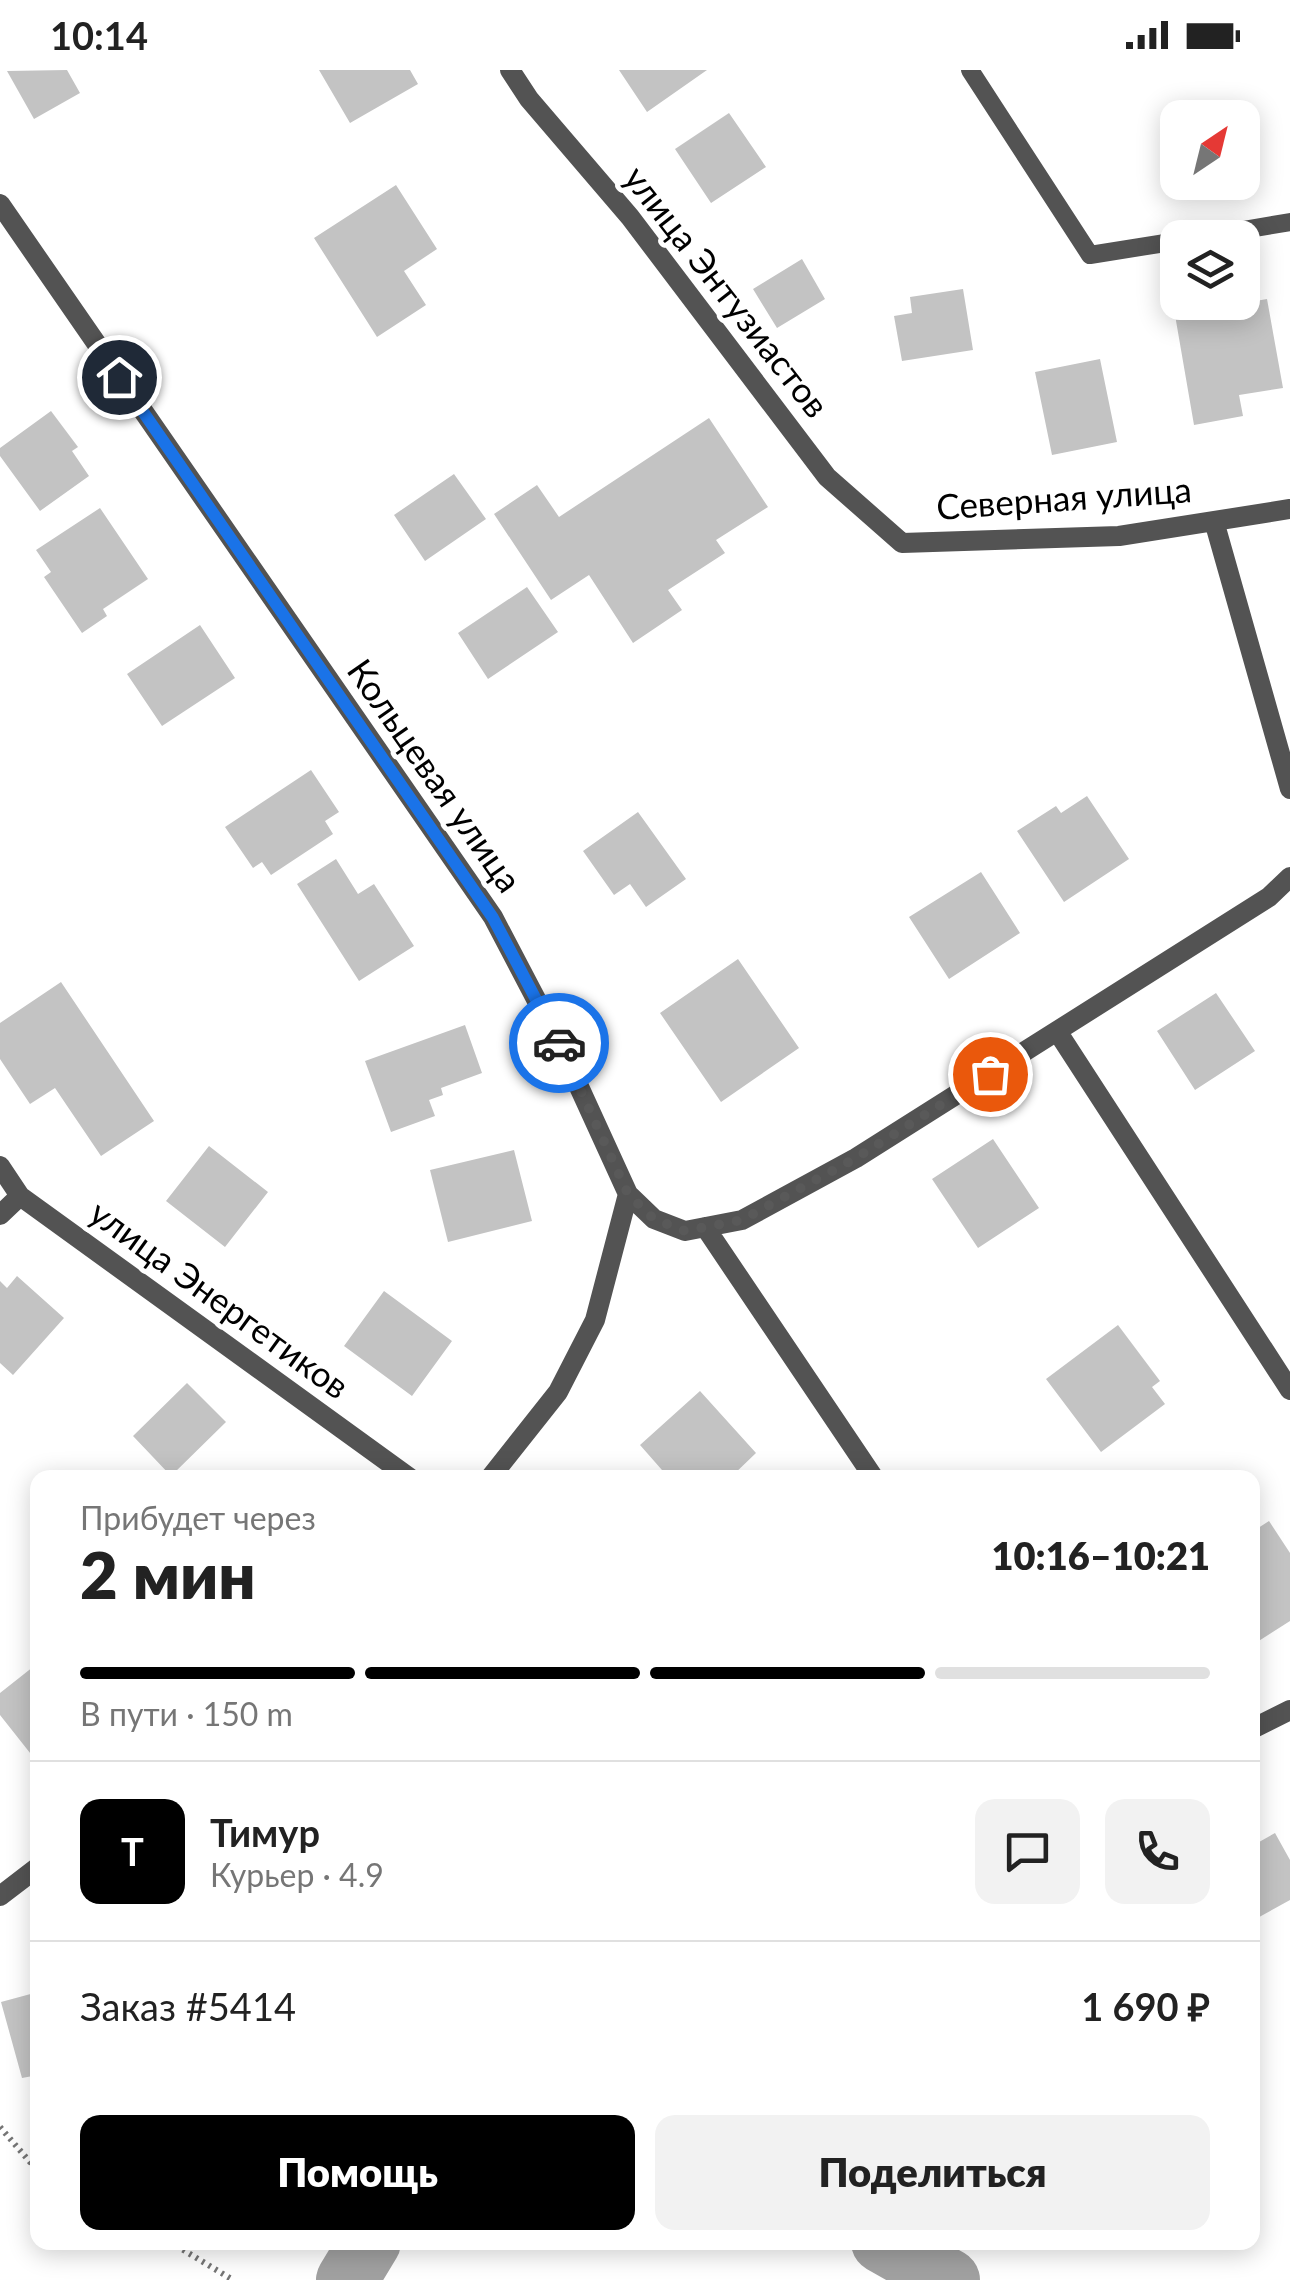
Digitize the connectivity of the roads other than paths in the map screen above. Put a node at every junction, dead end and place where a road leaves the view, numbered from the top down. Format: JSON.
{"nodes":[{"id":1,"x":510,"y":70,"type":"edge"},
{"id":2,"x":970,"y":70,"type":"edge"},
{"id":3,"x":3,"y":216,"type":"edge"},
{"id":4,"x":1290,"y":222,"type":"edge"},
{"id":5,"x":1260,"y":227,"type":"edge"},
{"id":6,"x":1160,"y":243,"type":"edge"},
{"id":7,"x":1290,"y":509,"type":"edge"},
{"id":8,"x":1214,"y":521,"type":"junction"},
{"id":9,"x":902,"y":543,"type":"joint"},
{"id":10,"x":1290,"y":789,"type":"edge"},
{"id":11,"x":1290,"y":876,"type":"edge"},
{"id":12,"x":1057,"y":1031,"type":"junction"},
{"id":13,"x":0,"y":1166,"type":"edge"},
{"id":14,"x":628,"y":1194,"type":"junction"},
{"id":15,"x":20,"y":1196,"type":"junction"},
{"id":16,"x":0,"y":1214,"type":"edge"},
{"id":17,"x":705,"y":1227,"type":"junction"},
{"id":18,"x":1290,"y":1390,"type":"edge"},
{"id":19,"x":399,"y":1470,"type":"edge"},
{"id":20,"x":496,"y":1470,"type":"edge"},
{"id":21,"x":869,"y":1470,"type":"edge"},
{"id":22,"x":1290,"y":1710,"type":"edge"},
{"id":23,"x":1260,"y":1725,"type":"edge"},
{"id":24,"x":30,"y":1873,"type":"edge"},
{"id":25,"x":0,"y":1896,"type":"edge"}],
"edges":[{"from":1,"to":9,"type":"street","name":"улица Энтузиастов"},
{"from":2,"to":6,"type":"lane"},
{"from":3,"to":14,"type":"street","name":"Кольцевая улица"},
{"from":4,"to":5,"type":"lane"},
{"from":7,"to":8,"type":"street","name":"Северная улица"},
{"from":8,"to":9,"type":"street","name":"Северная улица"},
{"from":8,"to":10,"type":"street"},
{"from":11,"to":12,"type":"street"},
{"from":12,"to":17,"type":"street"},
{"from":12,"to":18,"type":"street"},
{"from":13,"to":15,"type":"street","name":"улица Энергетиков"},
{"from":14,"to":17,"type":"street"},
{"from":14,"to":20,"type":"street"},
{"from":15,"to":16,"type":"street"},
{"from":15,"to":19,"type":"street","name":"улица Энергетиков"},
{"from":17,"to":21,"type":"street"},
{"from":22,"to":23,"type":"street"},
{"from":24,"to":25,"type":"street"}]}
